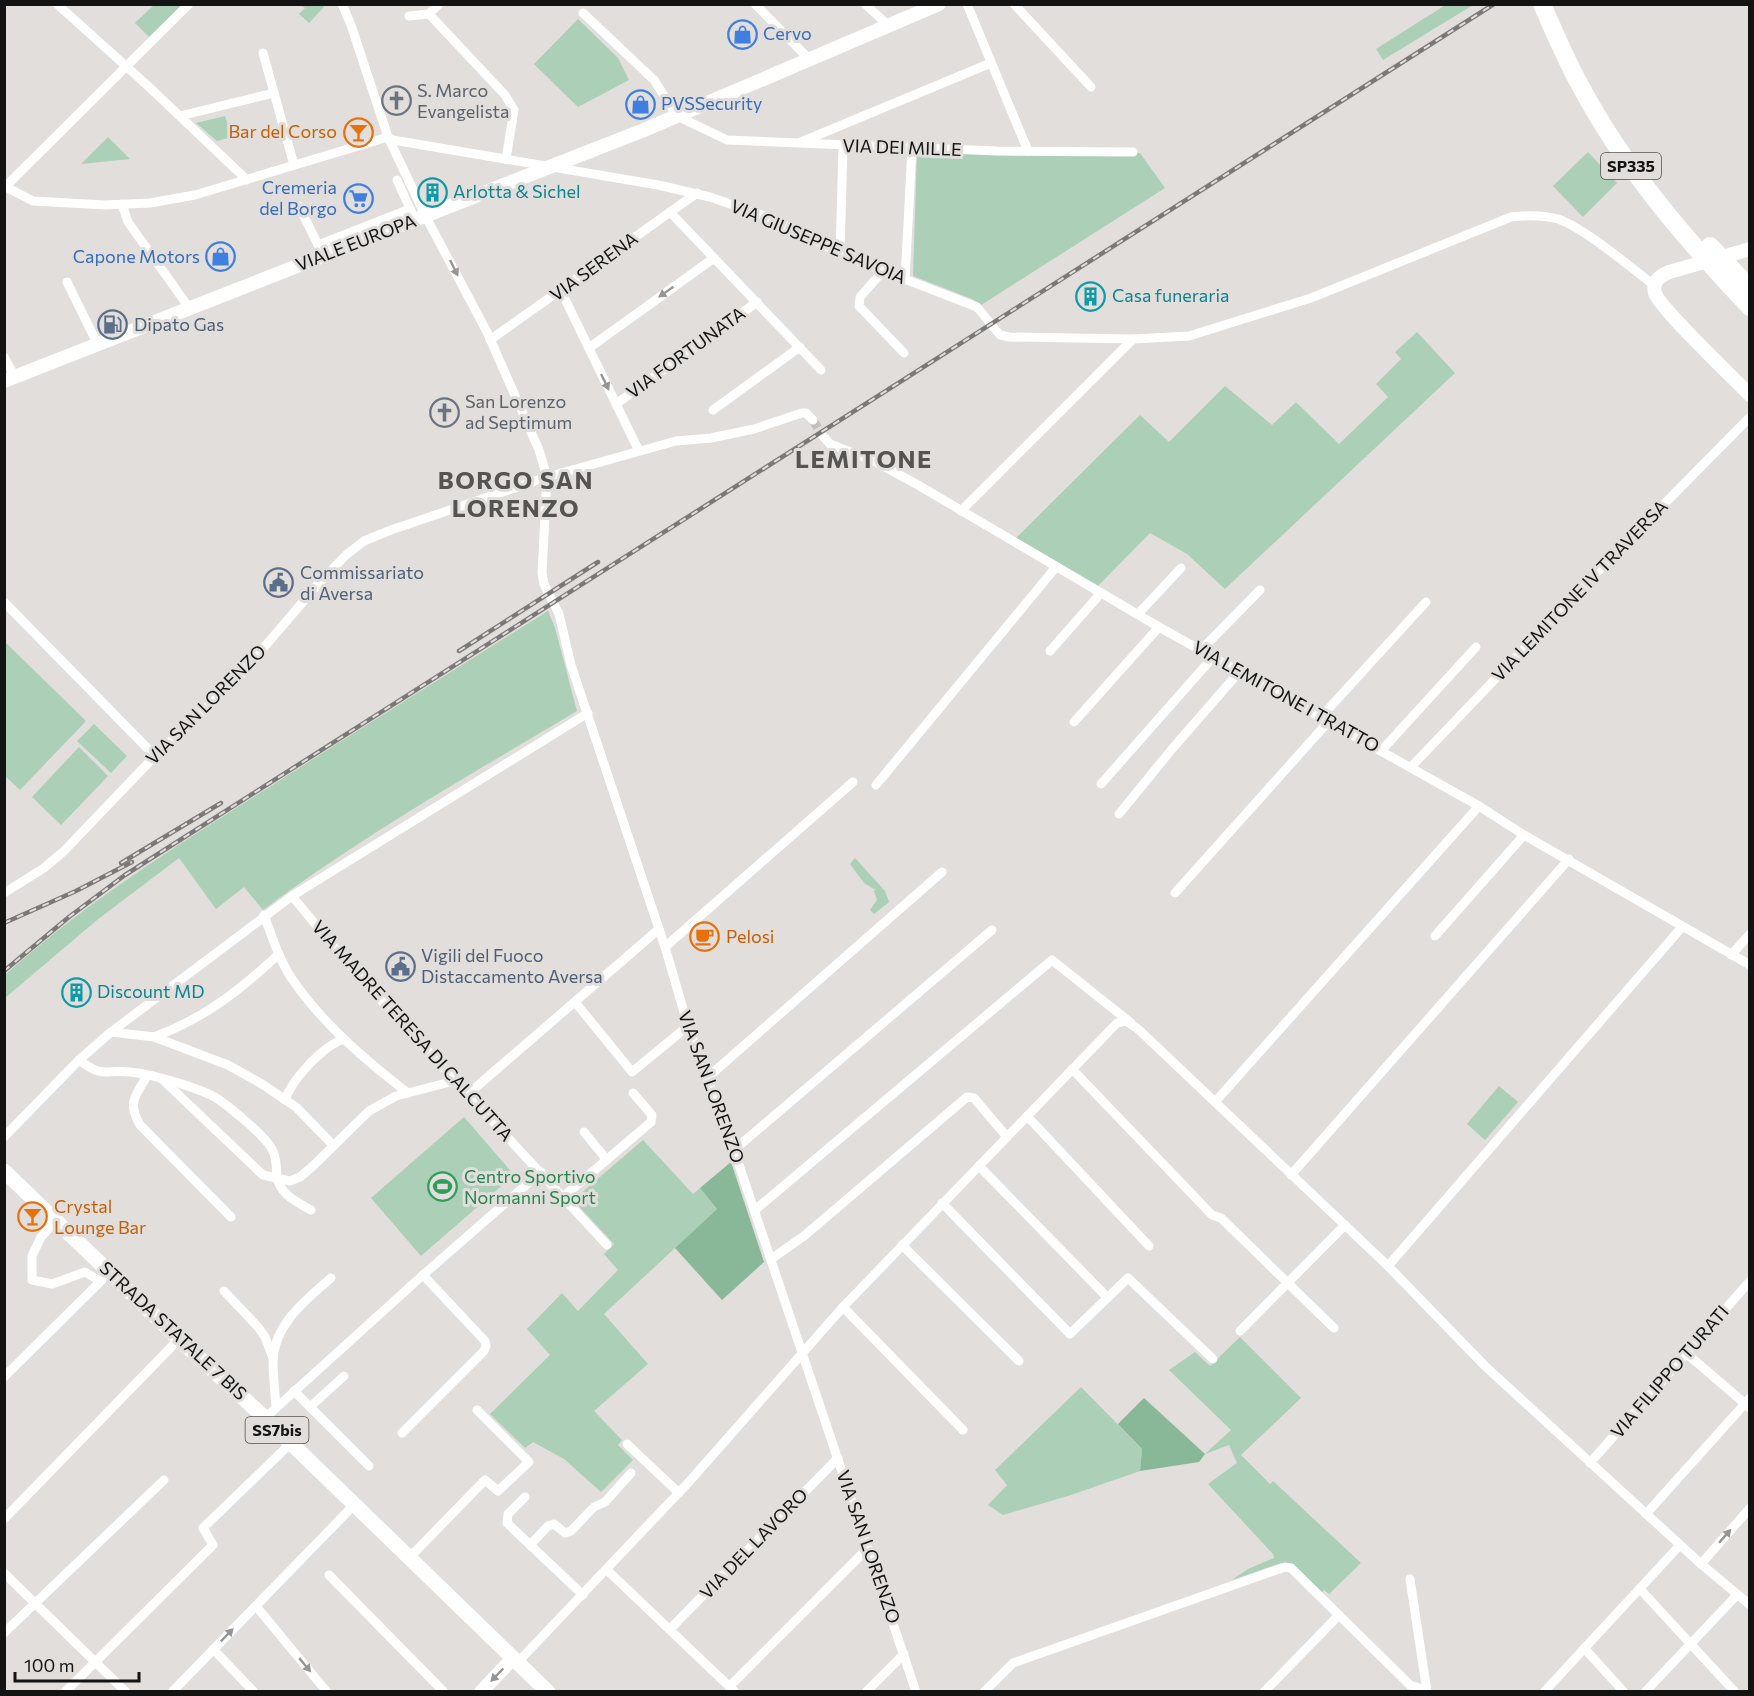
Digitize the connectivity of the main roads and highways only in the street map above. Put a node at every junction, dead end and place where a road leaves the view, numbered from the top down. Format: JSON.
{"nodes":[{"id":1,"x":939,"y":4,"type":"edge"},
{"id":2,"x":1542,"y":4,"type":"edge"},
{"id":3,"x":1556,"y":4,"type":"edge"},
{"id":4,"x":1749,"y":249,"type":"edge"},
{"id":5,"x":1749,"y":288,"type":"edge"},
{"id":6,"x":1749,"y":307,"type":"edge"},
{"id":7,"x":10,"y":379,"type":"edge"},
{"id":8,"x":1749,"y":395,"type":"edge"},
{"id":9,"x":4,"y":1171,"type":"edge"},
{"id":10,"x":515,"y":1660,"type":"junction"},
{"id":11,"x":481,"y":1692,"type":"edge"},
{"id":12,"x":548,"y":1692,"type":"edge"}],
"edges":[{"from":1,"to":7,"type":"main road","name":"VIALE EUROPA"},
{"from":2,"to":6,"type":"highway","number":"SP335"},
{"from":3,"to":5,"type":"highway","number":"SP335"},
{"from":4,"to":8,"type":"main road"},
{"from":9,"to":10,"type":"main road","name":"STRADA STATALE 7 BIS","number":"SS7bis"},
{"from":10,"to":11,"type":"main road","one_way":true},
{"from":10,"to":12,"type":"main road","name":"STRADA STATALE 7 BIS","number":"SS7bis"}]}
